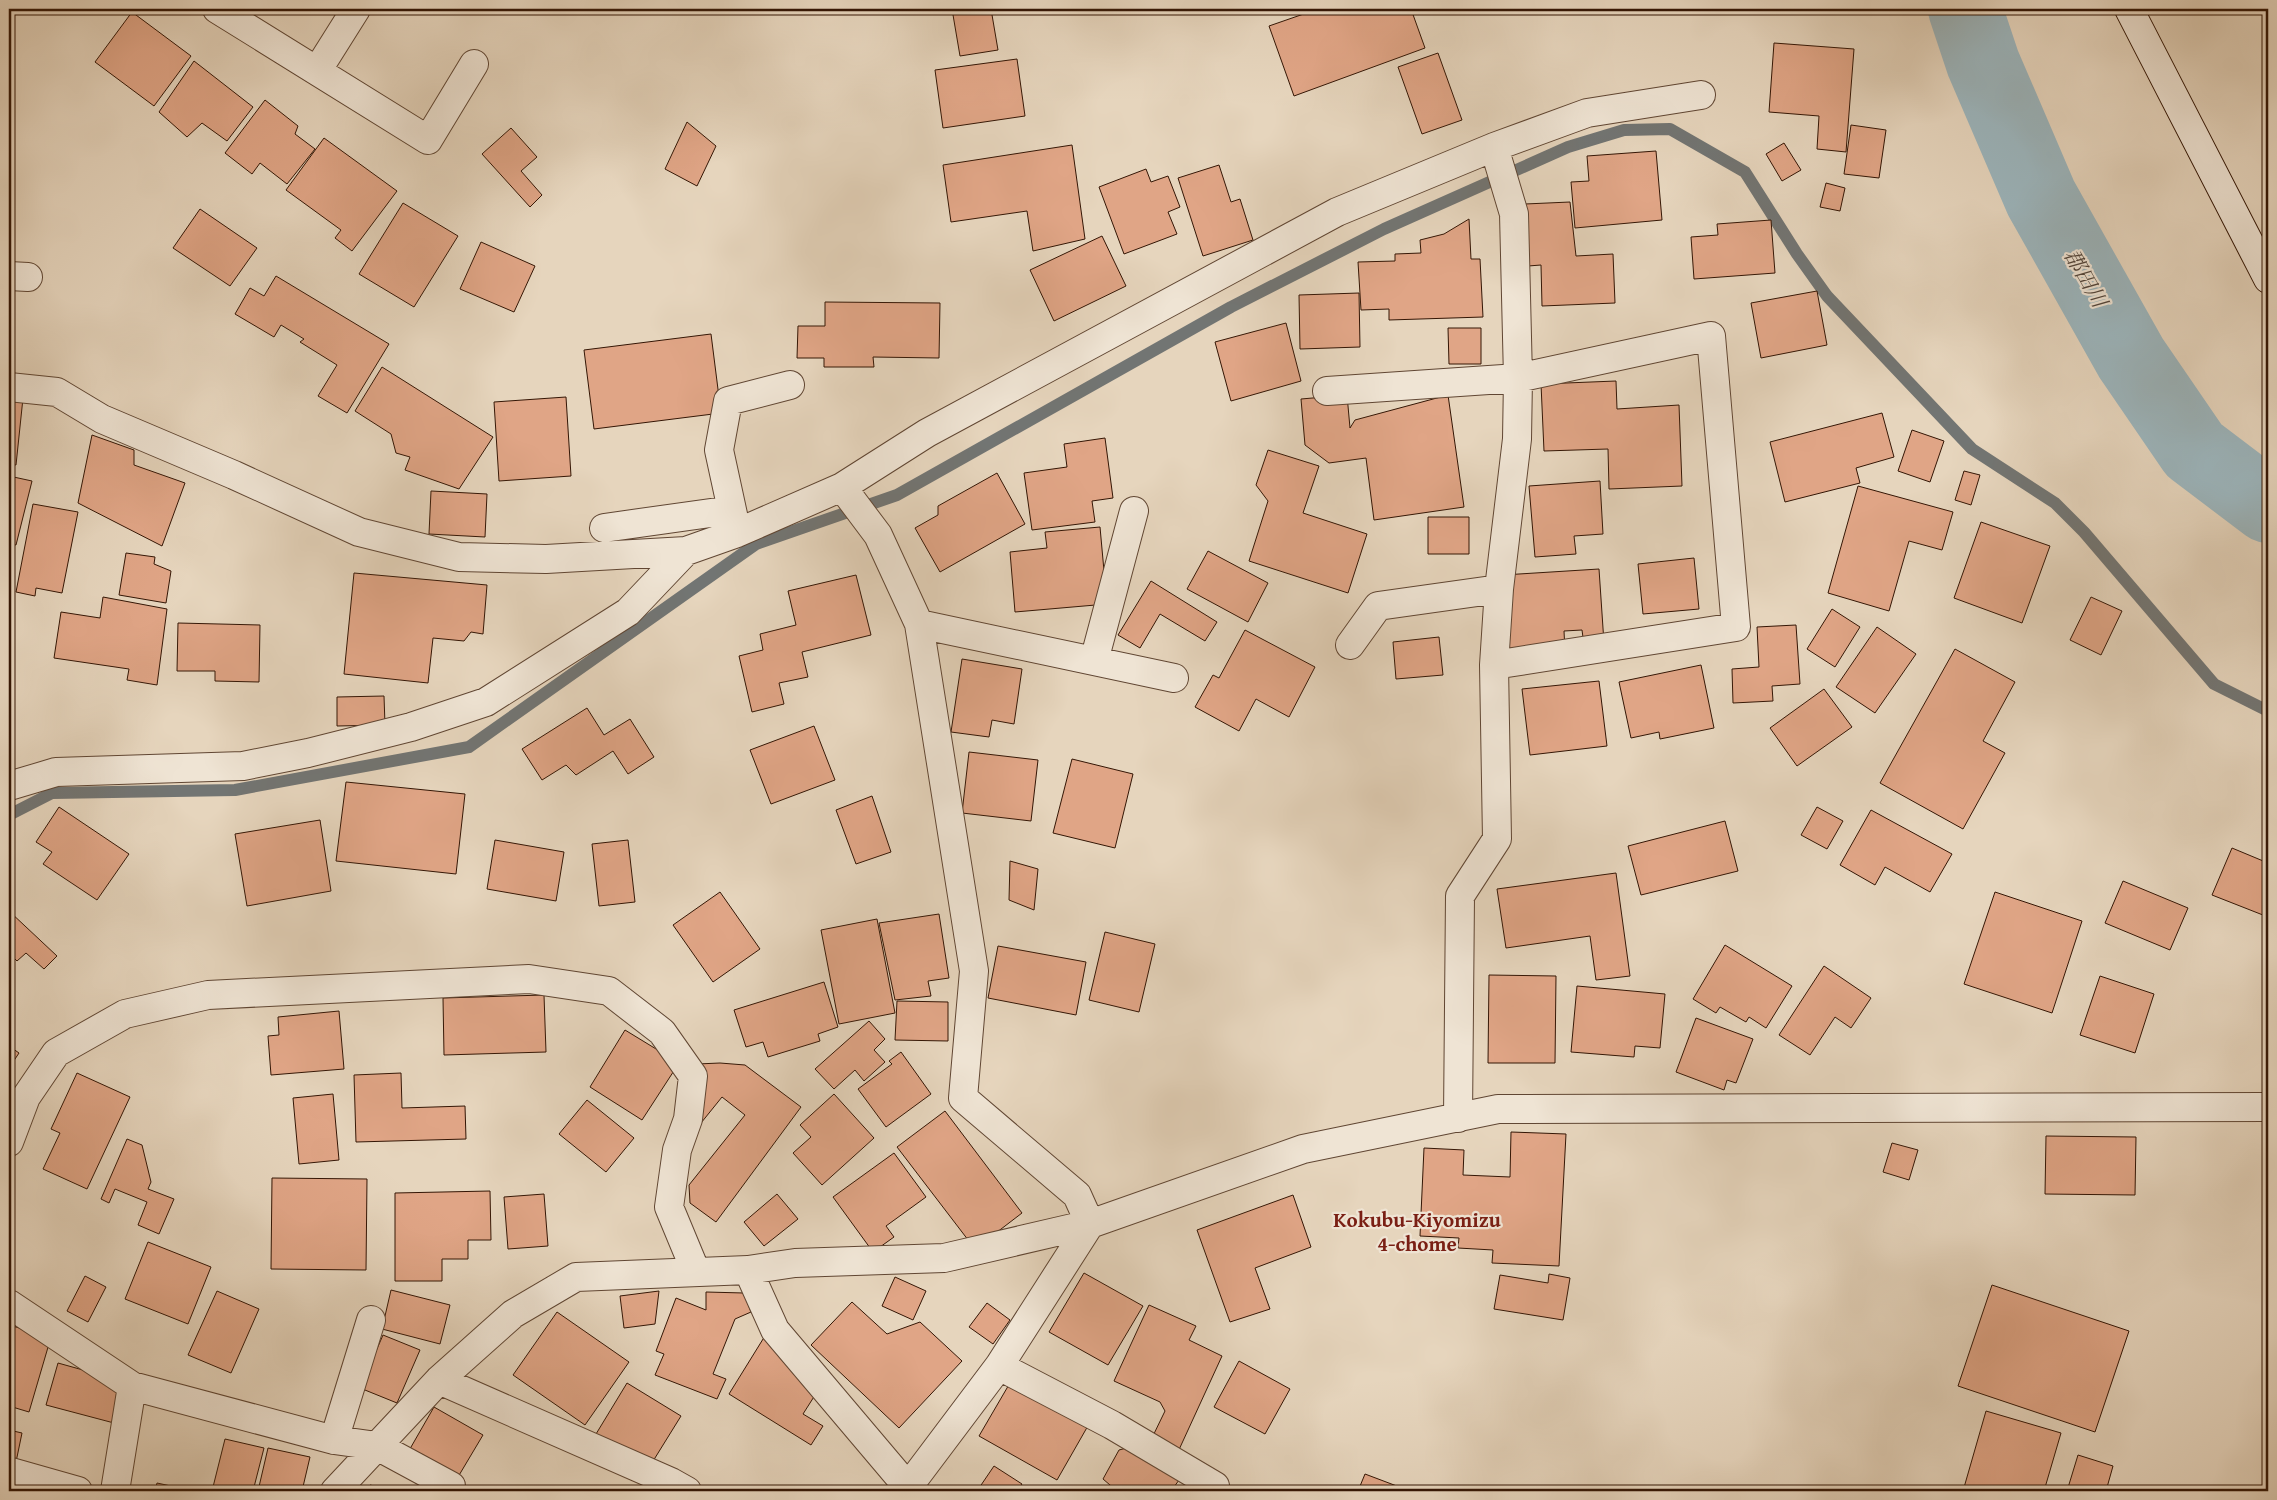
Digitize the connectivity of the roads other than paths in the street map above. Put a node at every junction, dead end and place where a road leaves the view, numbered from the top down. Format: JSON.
{"nodes":[{"id":1,"x":217,"y":9,"type":"edge"},
{"id":2,"x":356,"y":9,"type":"edge"},
{"id":3,"x":2129,"y":9,"type":"edge"},
{"id":4,"x":474,"y":64,"type":"dead end"},
{"id":5,"x":317,"y":71,"type":"junction"},
{"id":6,"x":1701,"y":94,"type":"dead end"},
{"id":7,"x":1495,"y":149,"type":"junction"},
{"id":8,"x":2268,"y":279,"type":"edge"},
{"id":9,"x":1518,"y":378,"type":"junction"},
{"id":10,"x":790,"y":385,"type":"dead end"},
{"id":11,"x":9,"y":386,"type":"edge"},
{"id":12,"x":1327,"y":391,"type":"dead end"},
{"id":13,"x":844,"y":488,"type":"junction"},
{"id":14,"x":1134,"y":511,"type":"dead end"},
{"id":15,"x":734,"y":522,"type":"junction"},
{"id":16,"x":604,"y":528,"type":"dead end"},
{"id":17,"x":686,"y":551,"type":"junction"},
{"id":18,"x":1499,"y":589,"type":"junction"},
{"id":19,"x":920,"y":624,"type":"junction"},
{"id":20,"x":1350,"y":645,"type":"dead end"},
{"id":21,"x":1094,"y":661,"type":"junction"},
{"id":22,"x":1494,"y":665,"type":"junction"},
{"id":23,"x":1174,"y":678,"type":"dead end"},
{"id":24,"x":9,"y":786,"type":"edge"},
{"id":25,"x":2268,"y":1107,"type":"edge"},
{"id":26,"x":1458,"y":1118,"type":"junction"},
{"id":27,"x":9,"y":1142,"type":"edge"},
{"id":28,"x":1090,"y":1224,"type":"junction"},
{"id":29,"x":748,"y":1270,"type":"junction"},
{"id":30,"x":696,"y":1272,"type":"junction"},
{"id":31,"x":9,"y":1304,"type":"edge"},
{"id":32,"x":371,"y":1320,"type":"dead end"},
{"id":33,"x":999,"y":1366,"type":"junction"},
{"id":34,"x":439,"y":1380,"type":"junction"},
{"id":35,"x":132,"y":1386,"type":"junction"},
{"id":36,"x":334,"y":1440,"type":"junction"},
{"id":37,"x":378,"y":1446,"type":"junction"},
{"id":38,"x":11,"y":1472,"type":"dead end"},
{"id":39,"x":906,"y":1489,"type":"edge"},
{"id":40,"x":78,"y":1491,"type":"edge"},
{"id":41,"x":116,"y":1491,"type":"edge"},
{"id":42,"x":335,"y":1491,"type":"edge"},
{"id":43,"x":451,"y":1491,"type":"edge"},
{"id":44,"x":687,"y":1491,"type":"edge"},
{"id":45,"x":1213,"y":1491,"type":"edge"}],
"edges":[{"from":1,"to":5,"type":"street"},
{"from":2,"to":5,"type":"street"},
{"from":3,"to":8,"type":"street"},
{"from":4,"to":5,"type":"street"},
{"from":6,"to":7,"type":"street"},
{"from":7,"to":9,"type":"street"},
{"from":7,"to":13,"type":"street"},
{"from":9,"to":12,"type":"street"},
{"from":9,"to":18,"type":"street"},
{"from":9,"to":22,"type":"street"},
{"from":10,"to":15,"type":"street"},
{"from":11,"to":17,"type":"street"},
{"from":13,"to":15,"type":"street"},
{"from":13,"to":19,"type":"street"},
{"from":14,"to":21,"type":"street"},
{"from":15,"to":16,"type":"street"},
{"from":15,"to":17,"type":"street"},
{"from":17,"to":24,"type":"street"},
{"from":18,"to":20,"type":"street"},
{"from":18,"to":22,"type":"street"},
{"from":19,"to":21,"type":"street"},
{"from":19,"to":28,"type":"street"},
{"from":21,"to":23,"type":"street"},
{"from":22,"to":26,"type":"street"},
{"from":25,"to":26,"type":"street"},
{"from":26,"to":28,"type":"street"},
{"from":27,"to":30,"type":"street"},
{"from":28,"to":29,"type":"street"},
{"from":28,"to":33,"type":"street"},
{"from":29,"to":30,"type":"street"},
{"from":29,"to":39,"type":"street"},
{"from":30,"to":34,"type":"street"},
{"from":31,"to":35,"type":"street"},
{"from":32,"to":36,"type":"street"},
{"from":33,"to":39,"type":"street"},
{"from":33,"to":45,"type":"street"},
{"from":34,"to":37,"type":"street"},
{"from":34,"to":44,"type":"street"},
{"from":35,"to":36,"type":"street"},
{"from":35,"to":41,"type":"street"},
{"from":36,"to":37,"type":"street"},
{"from":37,"to":42,"type":"street"},
{"from":37,"to":43,"type":"street"},
{"from":38,"to":40,"type":"street"}]}
